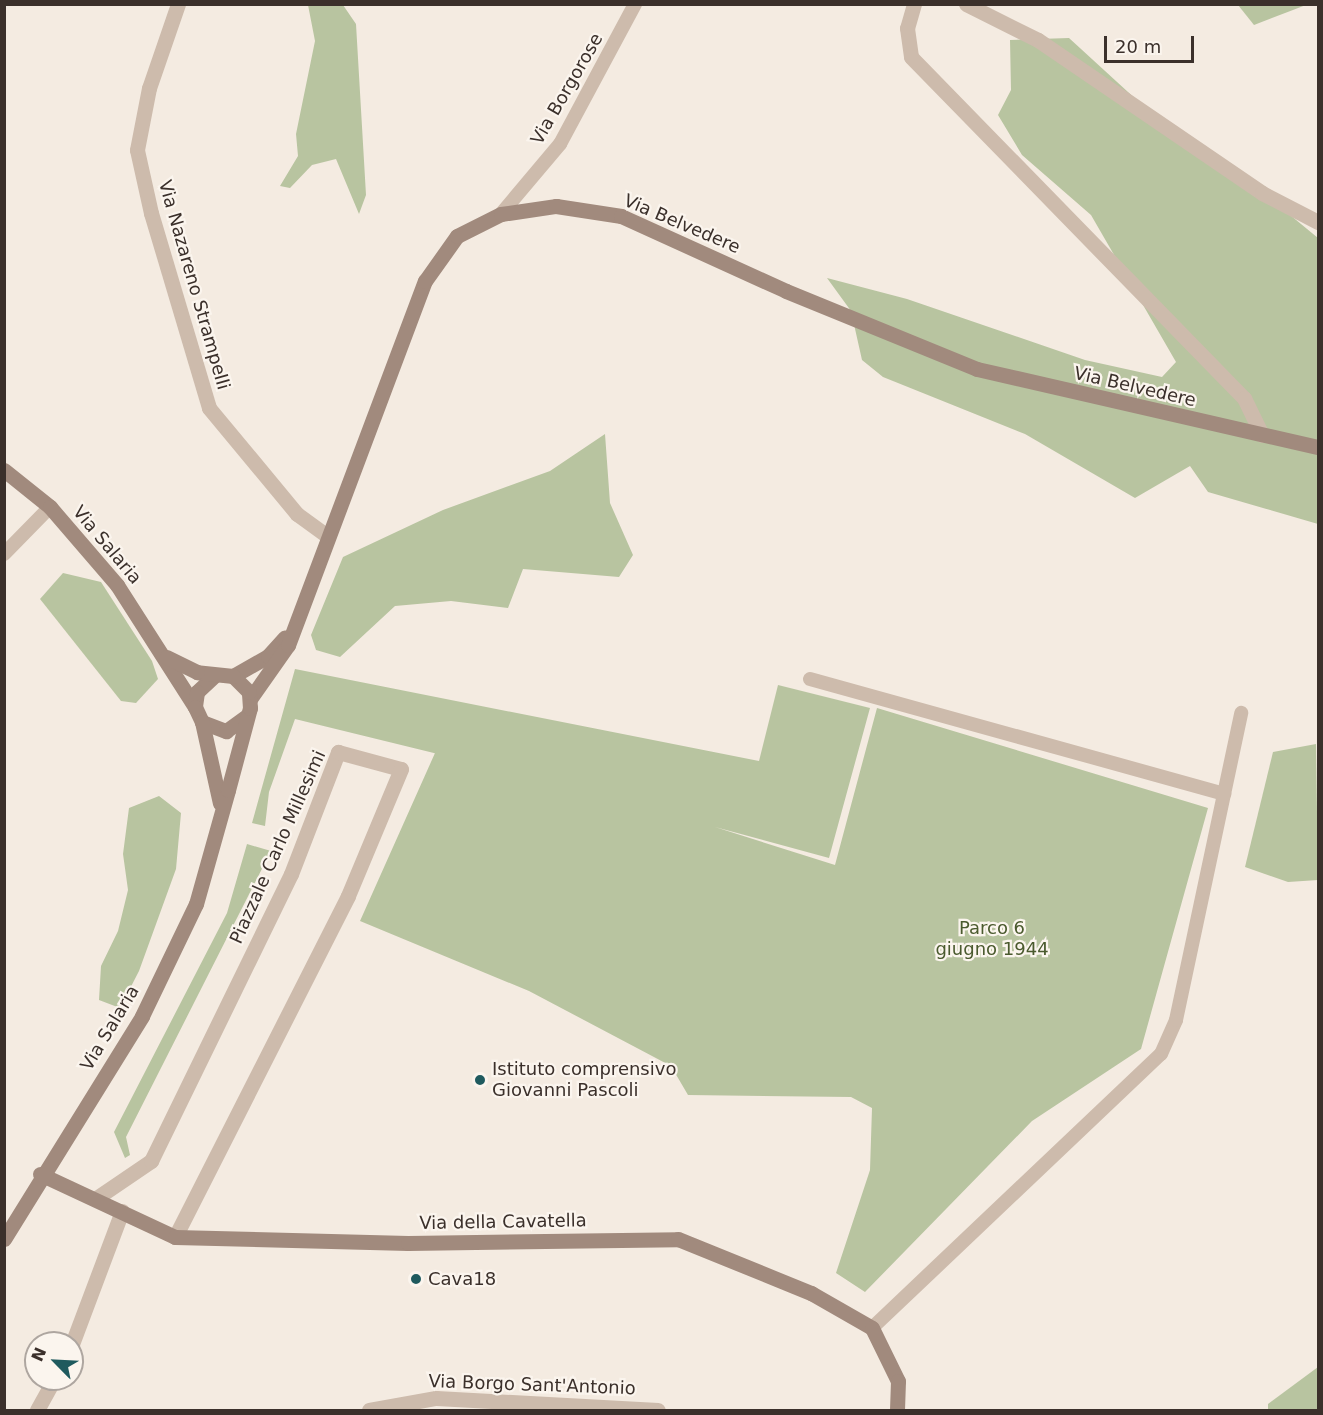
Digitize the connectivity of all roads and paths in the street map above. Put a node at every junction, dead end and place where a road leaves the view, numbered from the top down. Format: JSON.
{"nodes":[{"id":1,"x":178,"y":4,"type":"edge"},
{"id":2,"x":635,"y":4,"type":"edge"},
{"id":3,"x":914,"y":4,"type":"edge"},
{"id":4,"x":966,"y":4,"type":"edge"},
{"id":5,"x":501,"y":214,"type":"junction"},
{"id":6,"x":1318,"y":222,"type":"edge"},
{"id":7,"x":1262,"y":435,"type":"junction"},
{"id":8,"x":1318,"y":447,"type":"edge"},
{"id":9,"x":4,"y":470,"type":"edge"},
{"id":10,"x":50,"y":507,"type":"junction"},
{"id":11,"x":327,"y":536,"type":"junction"},
{"id":12,"x":4,"y":554,"type":"edge"},
{"id":13,"x":293,"y":628,"type":"junction"},
{"id":14,"x":166,"y":657,"type":"junction"},
{"id":15,"x":214,"y":676,"type":"junction"},
{"id":16,"x":233,"y":676,"type":"junction"},
{"id":17,"x":810,"y":679,"type":"dead end"},
{"id":18,"x":250,"y":699,"type":"junction"},
{"id":19,"x":195,"y":707,"type":"junction"},
{"id":20,"x":1241,"y":713,"type":"dead end"},
{"id":21,"x":247,"y":716,"type":"junction"},
{"id":22,"x":202,"y":722,"type":"junction"},
{"id":23,"x":1224,"y":794,"type":"junction"},
{"id":24,"x":219,"y":824,"type":"junction"},
{"id":25,"x":40,"y":1174,"type":"junction"},
{"id":26,"x":95,"y":1199,"type":"junction"},
{"id":27,"x":122,"y":1211,"type":"junction"},
{"id":28,"x":175,"y":1237,"type":"junction"},
{"id":29,"x":4,"y":1239,"type":"edge"},
{"id":30,"x":872,"y":1328,"type":"junction"},
{"id":31,"x":77,"y":1331,"type":"edge"},
{"id":32,"x":47,"y":1391,"type":"edge"},
{"id":33,"x":37,"y":1410,"type":"edge"},
{"id":34,"x":369,"y":1410,"type":"edge"},
{"id":35,"x":658,"y":1410,"type":"edge"},
{"id":36,"x":897,"y":1410,"type":"edge"}],
"edges":[{"from":1,"to":11,"type":"street","name":"Via Nazareno Strampelli"},
{"from":2,"to":5,"type":"lane","name":"Via Borgorose"},
{"from":3,"to":7,"type":"street"},
{"from":4,"to":6,"type":"street"},
{"from":5,"to":7,"type":"street","name":"Via Belvedere"},
{"from":5,"to":11,"type":"street","name":"Via Belvedere"},
{"from":7,"to":8,"type":"street","name":"Via Belvedere"},
{"from":9,"to":10,"type":"street","name":"Via Salaria"},
{"from":10,"to":12,"type":"lane"},
{"from":10,"to":14,"type":"street","name":"Via Salaria"},
{"from":11,"to":13,"type":"street","name":"Via Belvedere"},
{"from":13,"to":16,"type":"street"},
{"from":13,"to":18,"type":"street","name":"Via Belvedere"},
{"from":14,"to":15,"type":"street"},
{"from":14,"to":19,"type":"street","name":"Via Salaria"},
{"from":15,"to":16,"type":"street"},
{"from":15,"to":19,"type":"street"},
{"from":16,"to":18,"type":"street"},
{"from":17,"to":23,"type":"lane"},
{"from":18,"to":21,"type":"street"},
{"from":19,"to":22,"type":"street"},
{"from":20,"to":23,"type":"lane"},
{"from":21,"to":22,"type":"street"},
{"from":21,"to":24,"type":"street"},
{"from":22,"to":24,"type":"street"},
{"from":23,"to":30,"type":"lane"},
{"from":24,"to":25,"type":"street","name":"Via Salaria"},
{"from":25,"to":26,"type":"street","name":"Via della Cavatella"},
{"from":25,"to":29,"type":"street","name":"Via Salaria"},
{"from":26,"to":27,"type":"street","name":"Via della Cavatella"},
{"from":26,"to":28,"type":"street","name":"Piazzale Carlo Millesimi"},
{"from":27,"to":28,"type":"street","name":"Via della Cavatella"},
{"from":27,"to":31,"type":"street"},
{"from":28,"to":30,"type":"street","name":"Via della Cavatella"},
{"from":30,"to":36,"type":"street"},
{"from":32,"to":33,"type":"street"},
{"from":34,"to":35,"type":"street","name":"Via Borgo Sant'Antonio"}]}
